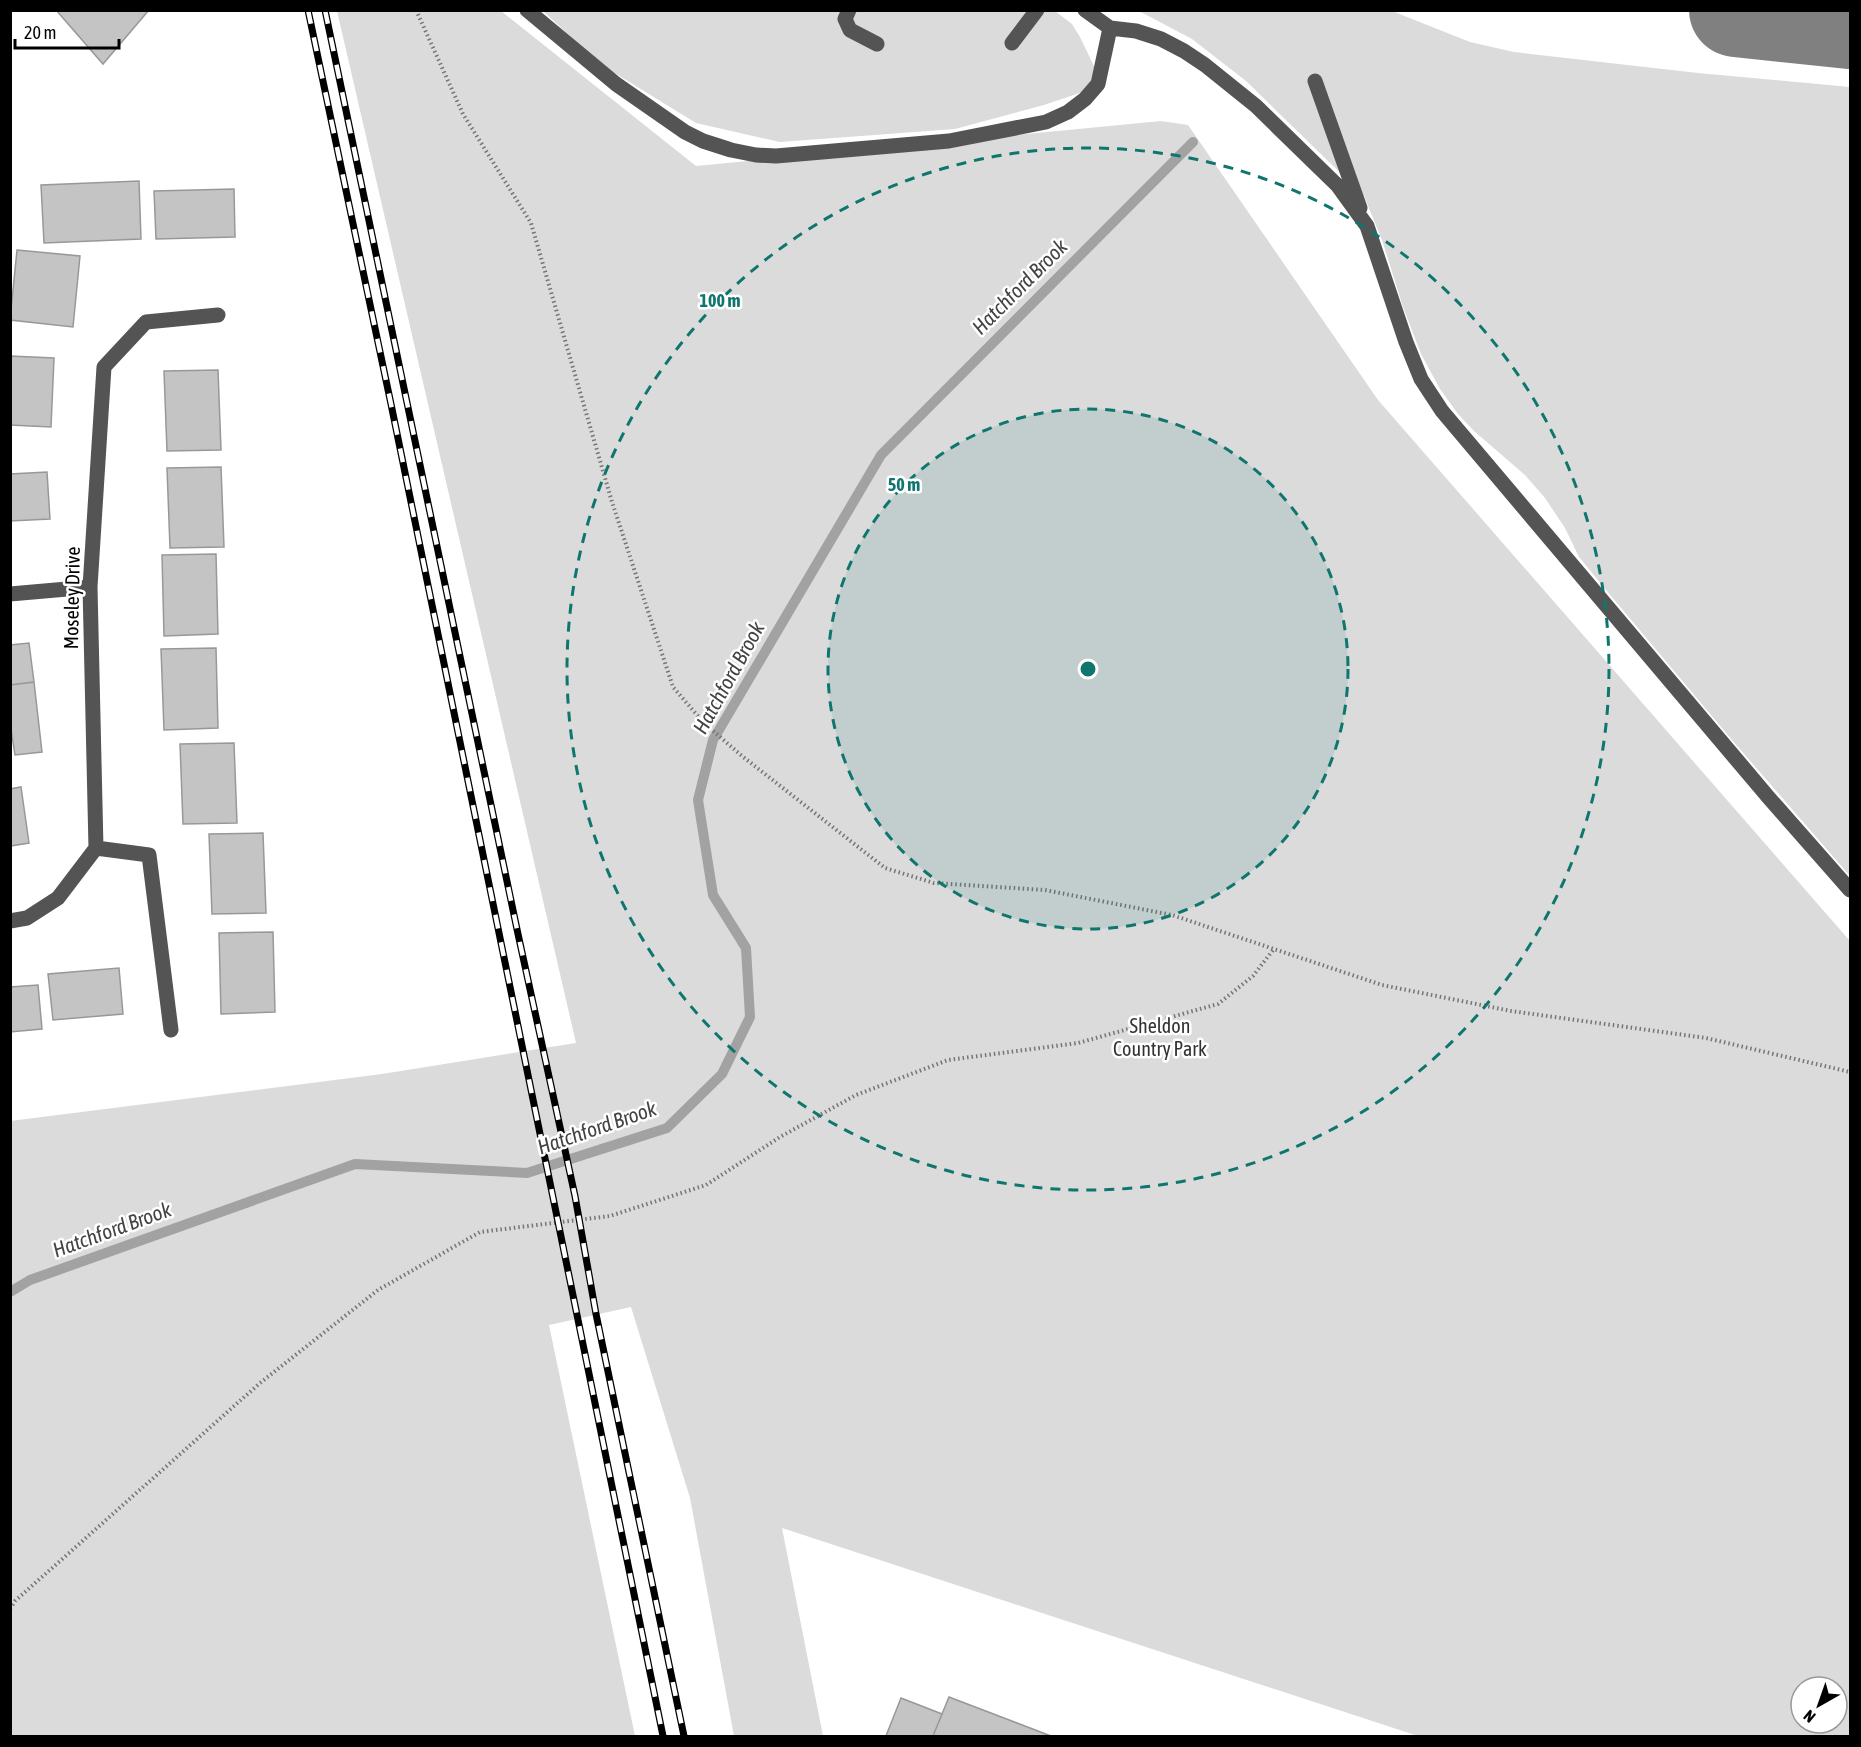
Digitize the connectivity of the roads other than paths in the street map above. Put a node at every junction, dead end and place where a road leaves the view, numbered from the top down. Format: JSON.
{"nodes":[{"id":1,"x":527,"y":10,"type":"edge"},
{"id":2,"x":849,"y":10,"type":"edge"},
{"id":3,"x":1037,"y":10,"type":"edge"},
{"id":4,"x":1085,"y":10,"type":"edge"},
{"id":5,"x":1110,"y":28,"type":"junction"},
{"id":6,"x":1012,"y":43,"type":"dead end"},
{"id":7,"x":877,"y":44,"type":"dead end"},
{"id":8,"x":1315,"y":81,"type":"dead end"},
{"id":9,"x":1367,"y":226,"type":"junction"},
{"id":10,"x":218,"y":315,"type":"dead end"},
{"id":11,"x":90,"y":587,"type":"junction"},
{"id":12,"x":10,"y":594,"type":"edge"},
{"id":13,"x":96,"y":848,"type":"junction"},
{"id":14,"x":1851,"y":890,"type":"edge"},
{"id":15,"x":10,"y":921,"type":"edge"},
{"id":16,"x":171,"y":1030,"type":"dead end"}],
"edges":[{"from":1,"to":5,"type":"street"},
{"from":2,"to":7,"type":"street"},
{"from":3,"to":6,"type":"street"},
{"from":4,"to":5,"type":"street"},
{"from":5,"to":9,"type":"street"},
{"from":8,"to":9,"type":"street"},
{"from":9,"to":14,"type":"street"},
{"from":10,"to":11,"type":"street","name":"Moseley Drive"},
{"from":11,"to":12,"type":"street"},
{"from":11,"to":13,"type":"street","name":"Moseley Drive"},
{"from":13,"to":15,"type":"street"},
{"from":13,"to":16,"type":"street"}]}
